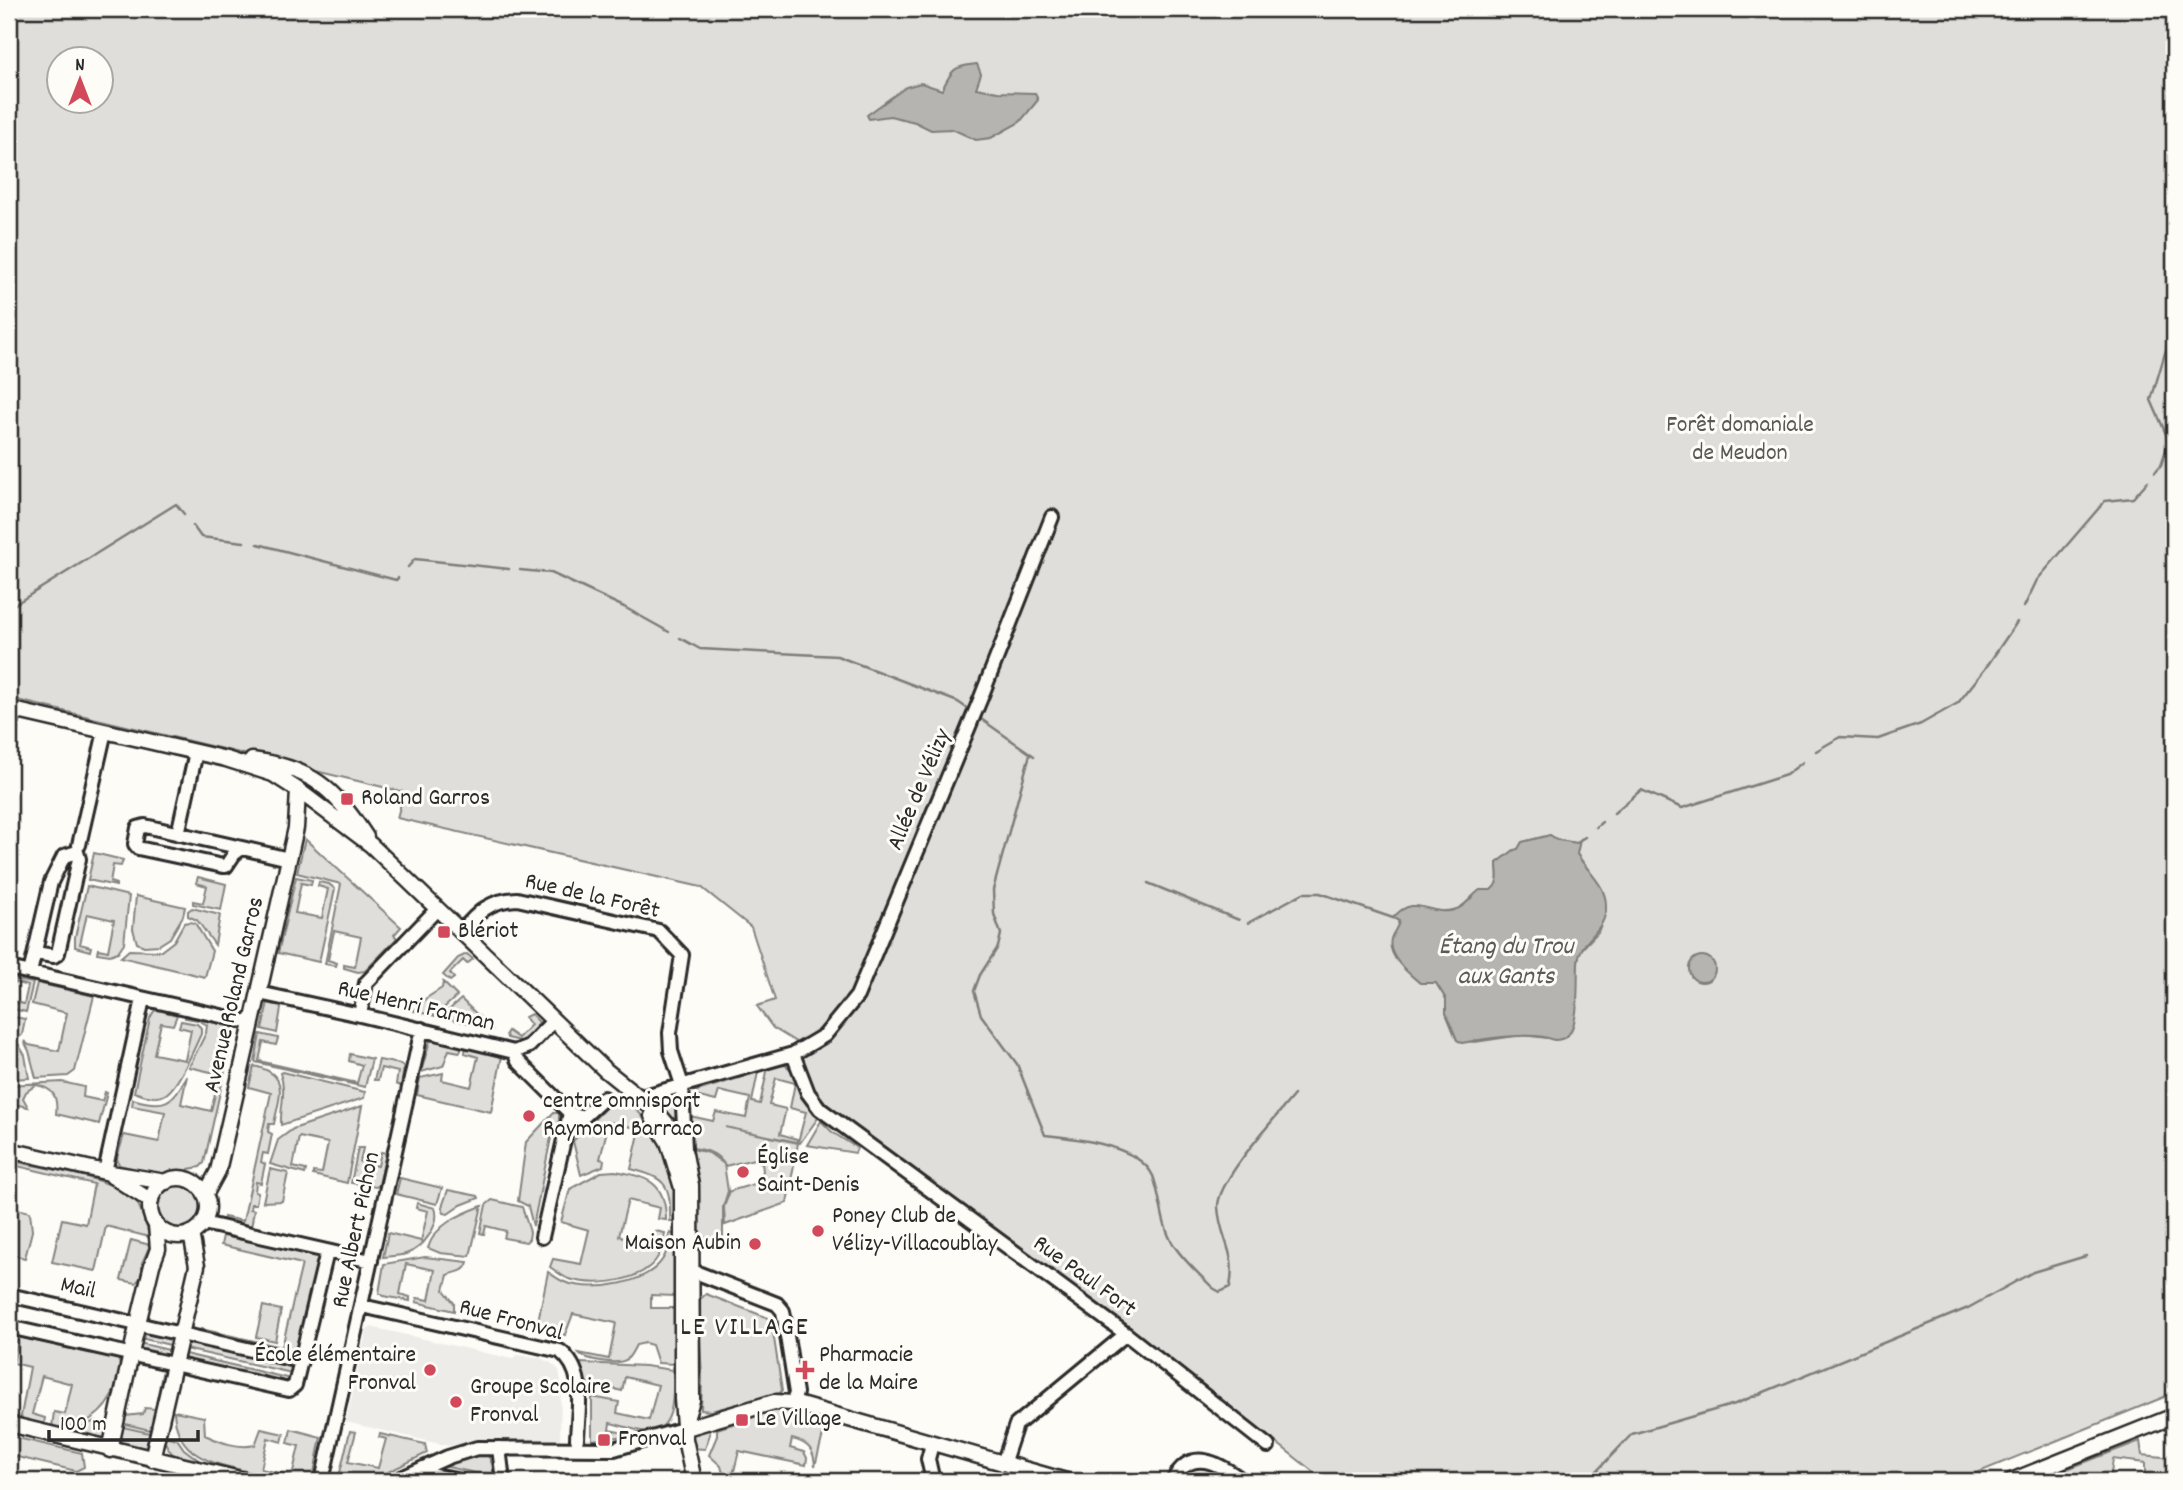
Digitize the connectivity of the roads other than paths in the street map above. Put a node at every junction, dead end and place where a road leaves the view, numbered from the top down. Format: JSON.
{"nodes":[{"id":1,"x":1052,"y":517,"type":"dead end"},
{"id":2,"x":11,"y":709,"type":"edge"},
{"id":3,"x":9,"y":731,"type":"edge"},
{"id":4,"x":105,"y":731,"type":"junction"},
{"id":5,"x":196,"y":752,"type":"junction"},
{"id":6,"x":226,"y":759,"type":"junction"},
{"id":7,"x":322,"y":784,"type":"junction"},
{"id":8,"x":298,"y":790,"type":"junction"},
{"id":9,"x":325,"y":811,"type":"junction"},
{"id":10,"x":296,"y":828,"type":"junction"},
{"id":11,"x":178,"y":834,"type":"junction"},
{"id":12,"x":79,"y":845,"type":"dead end"},
{"id":13,"x":371,"y":845,"type":"junction"},
{"id":14,"x":242,"y":848,"type":"junction"},
{"id":15,"x":289,"y":859,"type":"junction"},
{"id":16,"x":437,"y":909,"type":"junction"},
{"id":17,"x":461,"y":932,"type":"junction"},
{"id":18,"x":35,"y":953,"type":"junction"},
{"id":19,"x":9,"y":968,"type":"edge"},
{"id":20,"x":30,"y":973,"type":"junction"},
{"id":21,"x":259,"y":993,"type":"junction"},
{"id":22,"x":143,"y":999,"type":"junction"},
{"id":23,"x":360,"y":1014,"type":"junction"},
{"id":24,"x":553,"y":1021,"type":"junction"},
{"id":25,"x":252,"y":1023,"type":"junction"},
{"id":26,"x":422,"y":1029,"type":"junction"},
{"id":27,"x":514,"y":1052,"type":"junction"},
{"id":28,"x":793,"y":1054,"type":"junction"},
{"id":29,"x":682,"y":1085,"type":"junction"},
{"id":30,"x":604,"y":1098,"type":"dead end"},
{"id":31,"x":638,"y":1098,"type":"junction"},
{"id":32,"x":570,"y":1113,"type":"junction"},
{"id":33,"x":9,"y":1150,"type":"edge"},
{"id":34,"x":685,"y":1154,"type":"junction"},
{"id":35,"x":105,"y":1172,"type":"junction"},
{"id":36,"x":166,"y":1182,"type":"junction"},
{"id":37,"x":200,"y":1190,"type":"junction"},
{"id":38,"x":151,"y":1201,"type":"junction"},
{"id":39,"x":203,"y":1223,"type":"junction"},
{"id":40,"x":156,"y":1225,"type":"junction"},
{"id":41,"x":191,"y":1233,"type":"junction"},
{"id":42,"x":542,"y":1237,"type":"dead end"},
{"id":43,"x":327,"y":1252,"type":"junction"},
{"id":44,"x":371,"y":1261,"type":"junction"},
{"id":45,"x":687,"y":1271,"type":"junction"},
{"id":46,"x":9,"y":1295,"type":"edge"},
{"id":47,"x":362,"y":1306,"type":"junction"},
{"id":48,"x":138,"y":1324,"type":"junction"},
{"id":49,"x":9,"y":1327,"type":"edge"},
{"id":50,"x":183,"y":1334,"type":"junction"},
{"id":51,"x":1126,"y":1334,"type":"junction"},
{"id":52,"x":131,"y":1354,"type":"junction"},
{"id":53,"x":300,"y":1361,"type":"junction"},
{"id":54,"x":174,"y":1364,"type":"junction"},
{"id":55,"x":793,"y":1403,"type":"junction"},
{"id":56,"x":2174,"y":1416,"type":"edge"},
{"id":57,"x":9,"y":1424,"type":"edge"},
{"id":58,"x":683,"y":1429,"type":"junction"},
{"id":59,"x":577,"y":1439,"type":"dead end"},
{"id":60,"x":932,"y":1444,"type":"junction"},
{"id":61,"x":1268,"y":1446,"type":"dead end"},
{"id":62,"x":499,"y":1448,"type":"junction"},
{"id":63,"x":110,"y":1450,"type":"junction"},
{"id":64,"x":152,"y":1459,"type":"junction"},
{"id":65,"x":1003,"y":1464,"type":"junction"},
{"id":66,"x":423,"y":1468,"type":"junction"},
{"id":67,"x":1030,"y":1476,"type":"edge"},
{"id":68,"x":248,"y":1481,"type":"edge"},
{"id":69,"x":322,"y":1481,"type":"edge"},
{"id":70,"x":395,"y":1481,"type":"edge"},
{"id":71,"x":460,"y":1481,"type":"edge"},
{"id":72,"x":503,"y":1481,"type":"edge"},
{"id":73,"x":694,"y":1481,"type":"edge"},
{"id":74,"x":933,"y":1481,"type":"edge"},
{"id":75,"x":1066,"y":1481,"type":"edge"},
{"id":76,"x":1173,"y":1481,"type":"edge"},
{"id":77,"x":1243,"y":1481,"type":"edge"},
{"id":78,"x":2011,"y":1481,"type":"edge"}],
"edges":[{"from":1,"to":28,"type":"street","name":"Allée de Vélizy"},
{"from":2,"to":3,"type":"street"},
{"from":2,"to":4,"type":"street"},
{"from":4,"to":5,"type":"street"},
{"from":4,"to":12,"type":"street"},
{"from":5,"to":6,"type":"street"},
{"from":5,"to":11,"type":"street"},
{"from":6,"to":7,"type":"street"},
{"from":6,"to":8,"type":"street"},
{"from":7,"to":8,"type":"street"},
{"from":7,"to":9,"type":"street"},
{"from":7,"to":13,"type":"street"},
{"from":8,"to":9,"type":"street"},
{"from":8,"to":10,"type":"street","name":"Avenue Roland Garros"},
{"from":9,"to":10,"type":"street"},
{"from":9,"to":13,"type":"street"},
{"from":10,"to":15,"type":"street","name":"Avenue Roland Garros"},
{"from":11,"to":14,"type":"street"},
{"from":11,"to":14,"type":"street"},
{"from":13,"to":16,"type":"street"},
{"from":14,"to":15,"type":"street"},
{"from":15,"to":21,"type":"street","name":"Avenue Roland Garros"},
{"from":16,"to":17,"type":"street"},
{"from":16,"to":23,"type":"street"},
{"from":17,"to":24,"type":"street"},
{"from":17,"to":29,"type":"street","name":"Rue de la Forêt"},
{"from":18,"to":18,"type":"street"},
{"from":18,"to":20,"type":"street"},
{"from":19,"to":20,"type":"street"},
{"from":20,"to":22,"type":"street"},
{"from":21,"to":23,"type":"street","name":"Rue Henri Farman"},
{"from":21,"to":25,"type":"street","name":"Avenue Roland Garros"},
{"from":22,"to":25,"type":"street"},
{"from":22,"to":35,"type":"street"},
{"from":23,"to":26,"type":"street","name":"Rue Henri Farman"},
{"from":24,"to":27,"type":"street","name":"Rue Henri Farman"},
{"from":24,"to":31,"type":"street"},
{"from":25,"to":37,"type":"street","name":"Avenue Roland Garros"},
{"from":26,"to":27,"type":"street","name":"Rue Henri Farman"},
{"from":26,"to":44,"type":"street","name":"Rue Albert Pichon"},
{"from":27,"to":32,"type":"street"},
{"from":28,"to":29,"type":"street","name":"Allée de Vélizy"},
{"from":28,"to":51,"type":"street","name":"Rue Paul Fort"},
{"from":29,"to":31,"type":"street","name":"Allée de Vélizy"},
{"from":29,"to":34,"type":"street","name":"Rue de la Forêt"},
{"from":30,"to":32,"type":"street"},
{"from":31,"to":34,"type":"street"},
{"from":31,"to":45,"type":"street"},
{"from":32,"to":42,"type":"street"},
{"from":33,"to":35,"type":"street"},
{"from":34,"to":45,"type":"street"},
{"from":35,"to":36,"type":"street"},
{"from":35,"to":38,"type":"street"},
{"from":36,"to":37,"type":"street"},
{"from":36,"to":38,"type":"street"},
{"from":37,"to":39,"type":"street"},
{"from":38,"to":40,"type":"street"},
{"from":39,"to":41,"type":"street"},
{"from":39,"to":43,"type":"street"},
{"from":40,"to":41,"type":"street"},
{"from":40,"to":48,"type":"street"},
{"from":41,"to":50,"type":"street"},
{"from":43,"to":44,"type":"street"},
{"from":43,"to":53,"type":"street"},
{"from":44,"to":47,"type":"street","name":"Rue Albert Pichon"},
{"from":45,"to":55,"type":"street"},
{"from":45,"to":58,"type":"street"},
{"from":46,"to":48,"type":"street","name":"Mail"},
{"from":47,"to":59,"type":"street","name":"Rue Fronval"},
{"from":47,"to":69,"type":"street","name":"Rue Albert Pichon"},
{"from":48,"to":50,"type":"street","name":"Mail"},
{"from":48,"to":52,"type":"street"},
{"from":49,"to":52,"type":"street"},
{"from":50,"to":53,"type":"street","name":"Mail"},
{"from":50,"to":54,"type":"street"},
{"from":51,"to":61,"type":"street","name":"Rue Paul Fort"},
{"from":51,"to":65,"type":"street"},
{"from":52,"to":54,"type":"street"},
{"from":52,"to":63,"type":"street"},
{"from":53,"to":54,"type":"street"},
{"from":54,"to":64,"type":"street"},
{"from":55,"to":58,"type":"street"},
{"from":55,"to":60,"type":"street"},
{"from":56,"to":78,"type":"street"},
{"from":57,"to":63,"type":"street"},
{"from":58,"to":62,"type":"street"},
{"from":58,"to":73,"type":"street"},
{"from":60,"to":65,"type":"street"},
{"from":60,"to":74,"type":"street"},
{"from":62,"to":66,"type":"street"},
{"from":62,"to":72,"type":"street"},
{"from":63,"to":64,"type":"street"},
{"from":64,"to":68,"type":"street"},
{"from":65,"to":67,"type":"street"},
{"from":66,"to":70,"type":"street"},
{"from":66,"to":71,"type":"street"},
{"from":67,"to":75,"type":"street"},
{"from":76,"to":77,"type":"street"}]}
